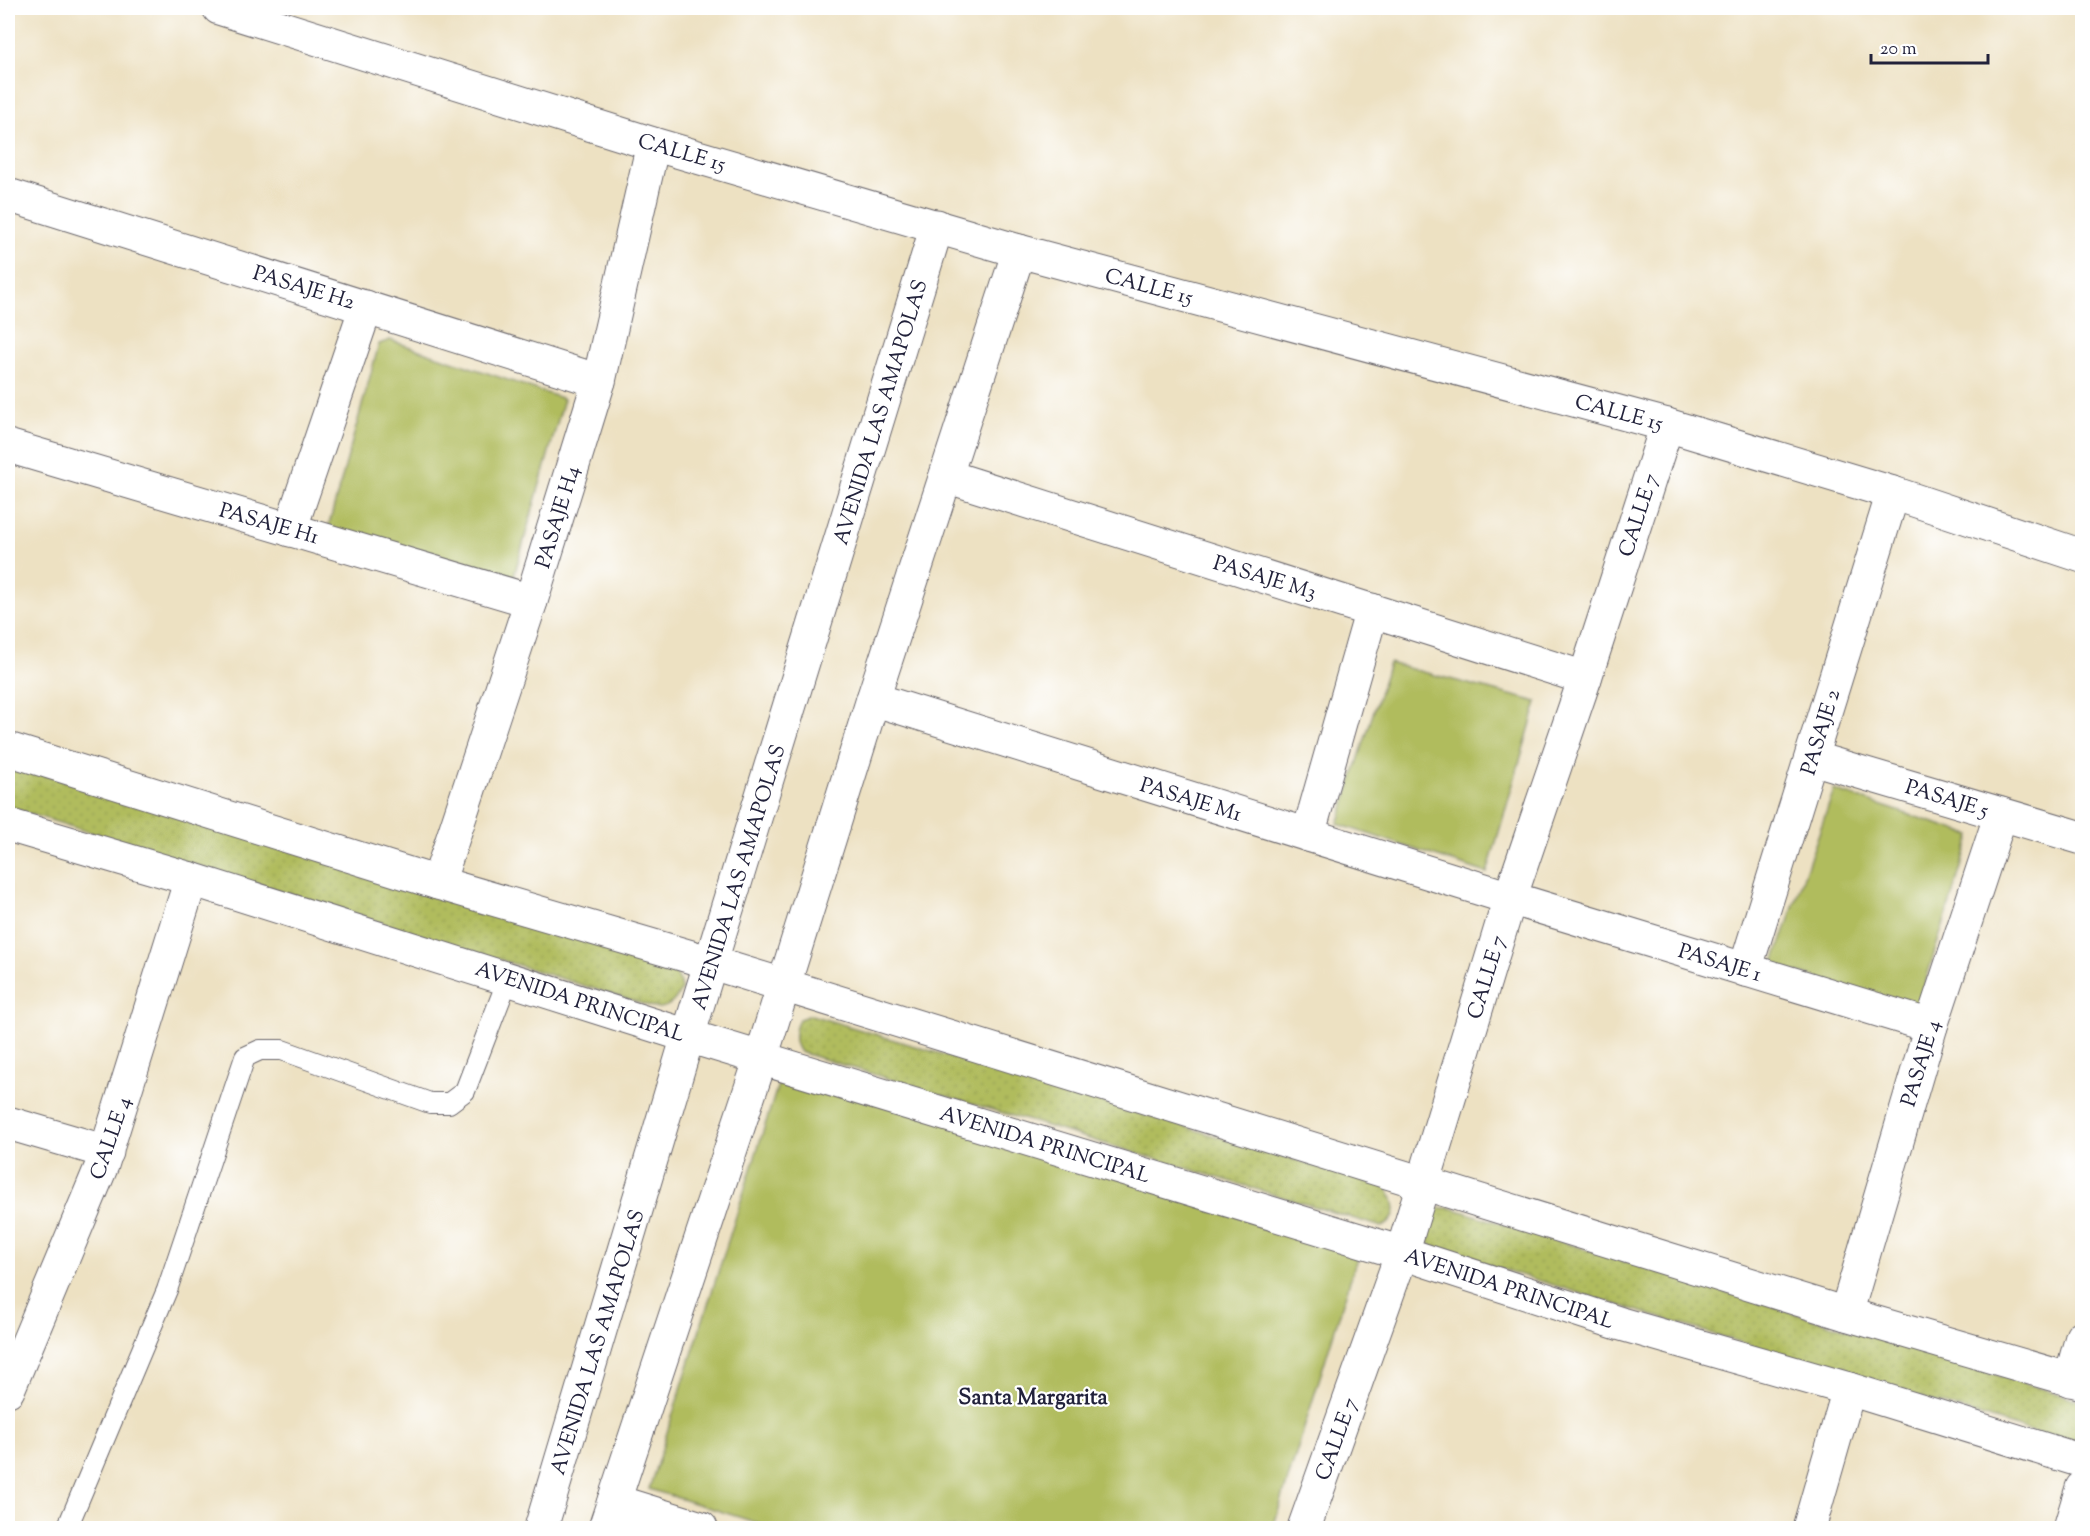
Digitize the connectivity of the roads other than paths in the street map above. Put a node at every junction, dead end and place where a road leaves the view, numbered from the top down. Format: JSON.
{"nodes":[{"id":1,"x":219,"y":8,"type":"edge"},
{"id":2,"x":653,"y":144,"type":"junction"},
{"id":3,"x":8,"y":195,"type":"edge"},
{"id":4,"x":937,"y":226,"type":"junction"},
{"id":5,"x":1019,"y":251,"type":"junction"},
{"id":6,"x":366,"y":307,"type":"junction"},
{"id":7,"x":599,"y":381,"type":"junction"},
{"id":8,"x":1667,"y":425,"type":"junction"},
{"id":9,"x":8,"y":446,"type":"edge"},
{"id":10,"x":946,"y":476,"type":"junction"},
{"id":11,"x":1893,"y":494,"type":"junction"},
{"id":12,"x":290,"y":530,"type":"junction"},
{"id":13,"x":2082,"y":556,"type":"edge"},
{"id":14,"x":531,"y":601,"type":"junction"},
{"id":15,"x":1372,"y":610,"type":"junction"},
{"id":16,"x":1585,"y":678,"type":"junction"},
{"id":17,"x":873,"y":699,"type":"junction"},
{"id":18,"x":8,"y":749,"type":"edge"},
{"id":19,"x":1812,"y":758,"type":"junction"},
{"id":20,"x":2001,"y":814,"type":"junction"},
{"id":21,"x":8,"y":825,"type":"edge"},
{"id":22,"x":1308,"y":835,"type":"junction"},
{"id":23,"x":2082,"y":838,"type":"edge"},
{"id":24,"x":191,"y":879,"type":"junction"},
{"id":25,"x":438,"y":883,"type":"junction"},
{"id":26,"x":1510,"y":898,"type":"junction"},
{"id":27,"x":712,"y":963,"type":"junction"},
{"id":28,"x":1745,"y":970,"type":"junction"},
{"id":29,"x":508,"y":979,"type":"junction"},
{"id":30,"x":782,"y":985,"type":"junction"},
{"id":31,"x":1931,"y":1026,"type":"junction"},
{"id":32,"x":688,"y":1036,"type":"junction"},
{"id":33,"x":761,"y":1058,"type":"junction"},
{"id":34,"x":8,"y":1123,"type":"edge"},
{"id":35,"x":107,"y":1152,"type":"junction"},
{"id":36,"x":1425,"y":1182,"type":"junction"},
{"id":37,"x":1402,"y":1253,"type":"junction"},
{"id":38,"x":1846,"y":1314,"type":"junction"},
{"id":39,"x":2082,"y":1337,"type":"edge"},
{"id":40,"x":2076,"y":1382,"type":"edge"},
{"id":41,"x":1849,"y":1389,"type":"junction"},
{"id":42,"x":8,"y":1390,"type":"edge"},
{"id":43,"x":2082,"y":1461,"type":"edge"},
{"id":44,"x":2082,"y":1488,"type":"edge"},
{"id":45,"x":609,"y":1514,"type":"edge"},
{"id":46,"x":1314,"y":1526,"type":"edge"},
{"id":47,"x":67,"y":1528,"type":"edge"},
{"id":48,"x":542,"y":1528,"type":"edge"},
{"id":49,"x":701,"y":1528,"type":"edge"},
{"id":50,"x":1809,"y":1528,"type":"edge"},
{"id":51,"x":2070,"y":1528,"type":"edge"}],
"edges":[{"from":1,"to":2,"type":"street","name":"CALLE 15"},
{"from":2,"to":4,"type":"street","name":"CALLE 15"},
{"from":2,"to":7,"type":"street","name":"PASAJE H4"},
{"from":3,"to":6,"type":"street","name":"PASAJE H2"},
{"from":4,"to":5,"type":"street","name":"CALLE 15"},
{"from":4,"to":27,"type":"street","name":"AVENIDA LAS AMAPOLAS"},
{"from":5,"to":8,"type":"street","name":"CALLE 15"},
{"from":5,"to":10,"type":"street"},
{"from":6,"to":7,"type":"street","name":"PASAJE H2"},
{"from":6,"to":12,"type":"street"},
{"from":7,"to":14,"type":"street","name":"PASAJE H4"},
{"from":8,"to":11,"type":"street","name":"CALLE 15"},
{"from":8,"to":16,"type":"street","name":"CALLE 7"},
{"from":9,"to":12,"type":"street","name":"PASAJE H1"},
{"from":10,"to":15,"type":"street","name":"PASAJE M3"},
{"from":10,"to":17,"type":"street"},
{"from":11,"to":13,"type":"street","name":"CALLE 15"},
{"from":11,"to":19,"type":"street","name":"PASAJE 2"},
{"from":12,"to":14,"type":"street","name":"PASAJE H1"},
{"from":14,"to":25,"type":"street","name":"PASAJE H4"},
{"from":15,"to":16,"type":"street","name":"PASAJE M3"},
{"from":15,"to":22,"type":"street"},
{"from":16,"to":26,"type":"street","name":"CALLE 7"},
{"from":17,"to":22,"type":"street","name":"PASAJE M1"},
{"from":17,"to":30,"type":"street"},
{"from":18,"to":25,"type":"street"},
{"from":19,"to":20,"type":"street","name":"PASAJE 5"},
{"from":19,"to":28,"type":"street","name":"PASAJE 2"},
{"from":20,"to":23,"type":"street","name":"PASAJE 5"},
{"from":20,"to":31,"type":"street","name":"PASAJE 4"},
{"from":21,"to":24,"type":"street","name":"AVENIDA PRINCIPAL"},
{"from":22,"to":26,"type":"street","name":"PASAJE M1"},
{"from":24,"to":29,"type":"street","name":"AVENIDA PRINCIPAL"},
{"from":24,"to":35,"type":"street","name":"CALLE 4"},
{"from":25,"to":27,"type":"street"},
{"from":26,"to":28,"type":"street","name":"PASAJE 1"},
{"from":26,"to":36,"type":"street","name":"CALLE 7"},
{"from":27,"to":30,"type":"street"},
{"from":27,"to":32,"type":"street","name":"AVENIDA LAS AMAPOLAS"},
{"from":28,"to":31,"type":"street","name":"PASAJE 1"},
{"from":29,"to":32,"type":"street","name":"AVENIDA PRINCIPAL"},
{"from":29,"to":47,"type":"lane"},
{"from":30,"to":33,"type":"street"},
{"from":30,"to":36,"type":"street"},
{"from":31,"to":38,"type":"street","name":"PASAJE 4"},
{"from":32,"to":33,"type":"street","name":"AVENIDA PRINCIPAL"},
{"from":32,"to":48,"type":"street","name":"AVENIDA LAS AMAPOLAS"},
{"from":33,"to":37,"type":"street","name":"AVENIDA PRINCIPAL"},
{"from":33,"to":45,"type":"street"},
{"from":34,"to":35,"type":"street"},
{"from":35,"to":42,"type":"street","name":"CALLE 4"},
{"from":36,"to":37,"type":"street","name":"CALLE 7"},
{"from":36,"to":38,"type":"street"},
{"from":37,"to":41,"type":"street","name":"AVENIDA PRINCIPAL"},
{"from":37,"to":46,"type":"street","name":"CALLE 7"},
{"from":38,"to":40,"type":"street"},
{"from":39,"to":40,"type":"street"},
{"from":41,"to":43,"type":"street","name":"AVENIDA PRINCIPAL"},
{"from":41,"to":50,"type":"street"},
{"from":44,"to":51,"type":"street"},
{"from":45,"to":49,"type":"street"}]}
